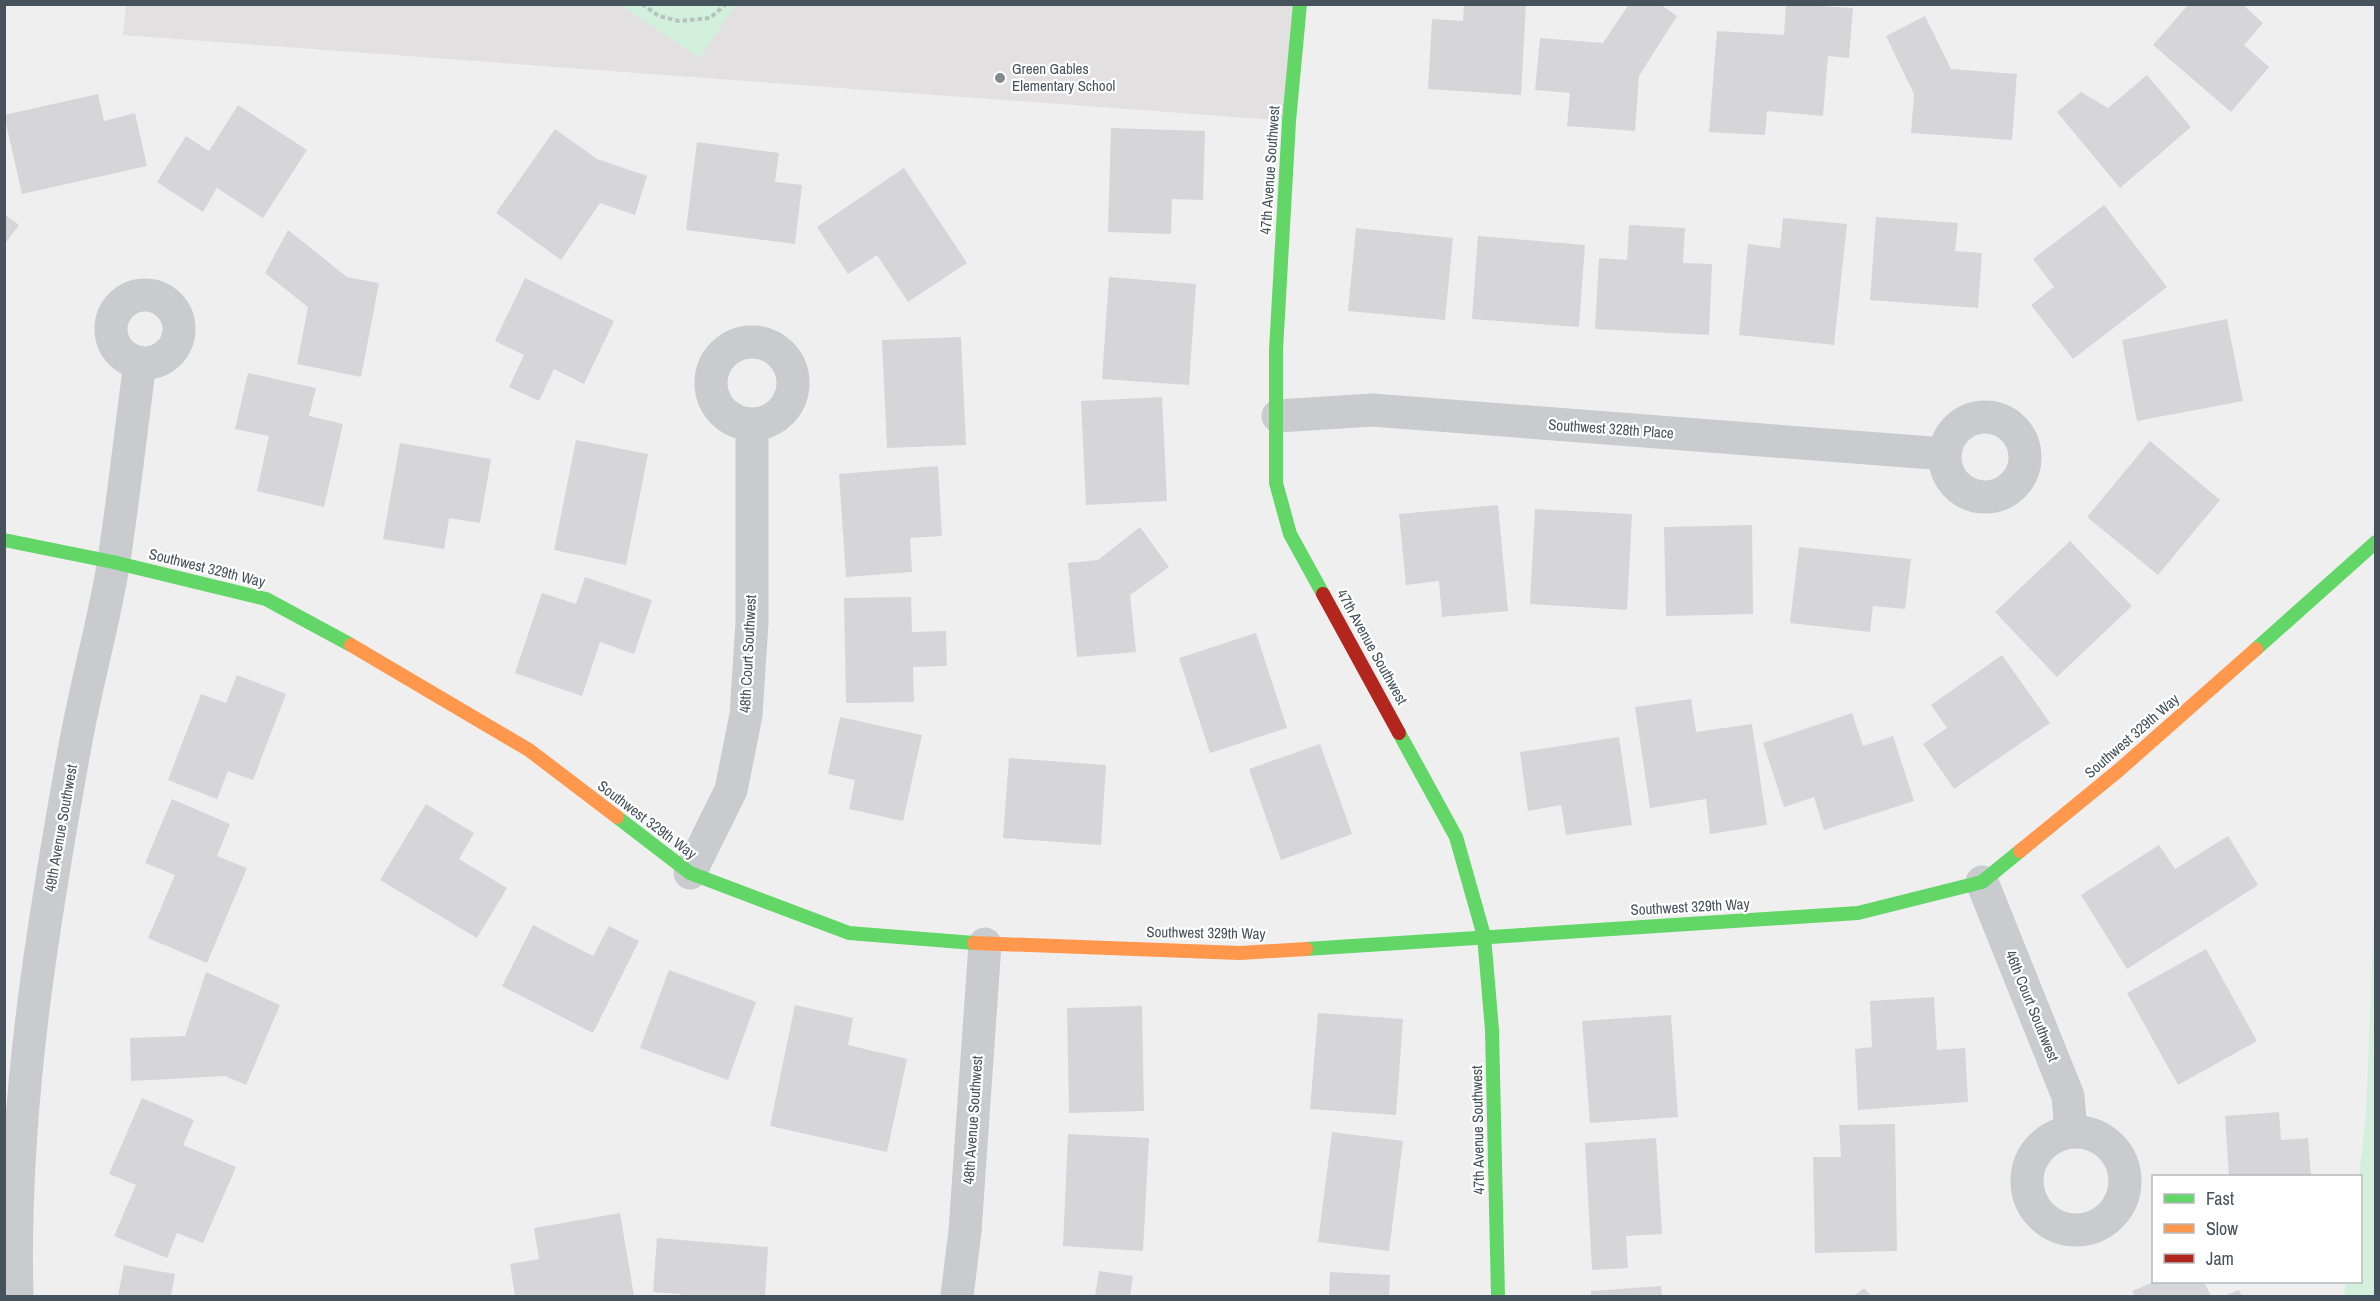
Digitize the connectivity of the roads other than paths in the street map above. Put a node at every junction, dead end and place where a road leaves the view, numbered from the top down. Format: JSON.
{"nodes":[{"id":1,"x":1300,"y":4,"type":"edge"},
{"id":2,"x":140,"y":363,"type":"dead end"},
{"id":3,"x":1278,"y":416,"type":"junction"},
{"id":4,"x":752,"y":425,"type":"dead end"},
{"id":5,"x":1945,"y":454,"type":"dead end"},
{"id":6,"x":4,"y":540,"type":"edge"},
{"id":7,"x":2376,"y":542,"type":"edge"},
{"id":8,"x":113,"y":561,"type":"junction"},
{"id":9,"x":690,"y":873,"type":"junction"},
{"id":10,"x":1982,"y":882,"type":"junction"},
{"id":11,"x":1484,"y":936,"type":"junction"},
{"id":12,"x":985,"y":944,"type":"junction"},
{"id":13,"x":2071,"y":1131,"type":"dead end"},
{"id":14,"x":17,"y":1296,"type":"edge"},
{"id":15,"x":957,"y":1296,"type":"edge"},
{"id":16,"x":1498,"y":1296,"type":"edge"}],
"edges":[{"from":1,"to":3,"type":"street","name":"47th Avenue Southwest"},
{"from":2,"to":8,"type":"street","name":"49th Avenue Southwest"},
{"from":3,"to":5,"type":"street","name":"Southwest 328th Place"},
{"from":3,"to":11,"type":"street","name":"47th Avenue Southwest"},
{"from":4,"to":9,"type":"street","name":"48th Court Southwest"},
{"from":6,"to":8,"type":"street","name":"Southwest 329th Way"},
{"from":7,"to":10,"type":"street","name":"Southwest 329th Way"},
{"from":8,"to":9,"type":"street","name":"Southwest 329th Way"},
{"from":8,"to":14,"type":"street","name":"49th Avenue Southwest"},
{"from":9,"to":12,"type":"street","name":"Southwest 329th Way"},
{"from":10,"to":11,"type":"street","name":"Southwest 329th Way"},
{"from":10,"to":13,"type":"street","name":"46th Court Southwest"},
{"from":11,"to":12,"type":"street","name":"Southwest 329th Way"},
{"from":11,"to":16,"type":"street","name":"47th Avenue Southwest"},
{"from":12,"to":15,"type":"street","name":"48th Avenue Southwest"}]}
